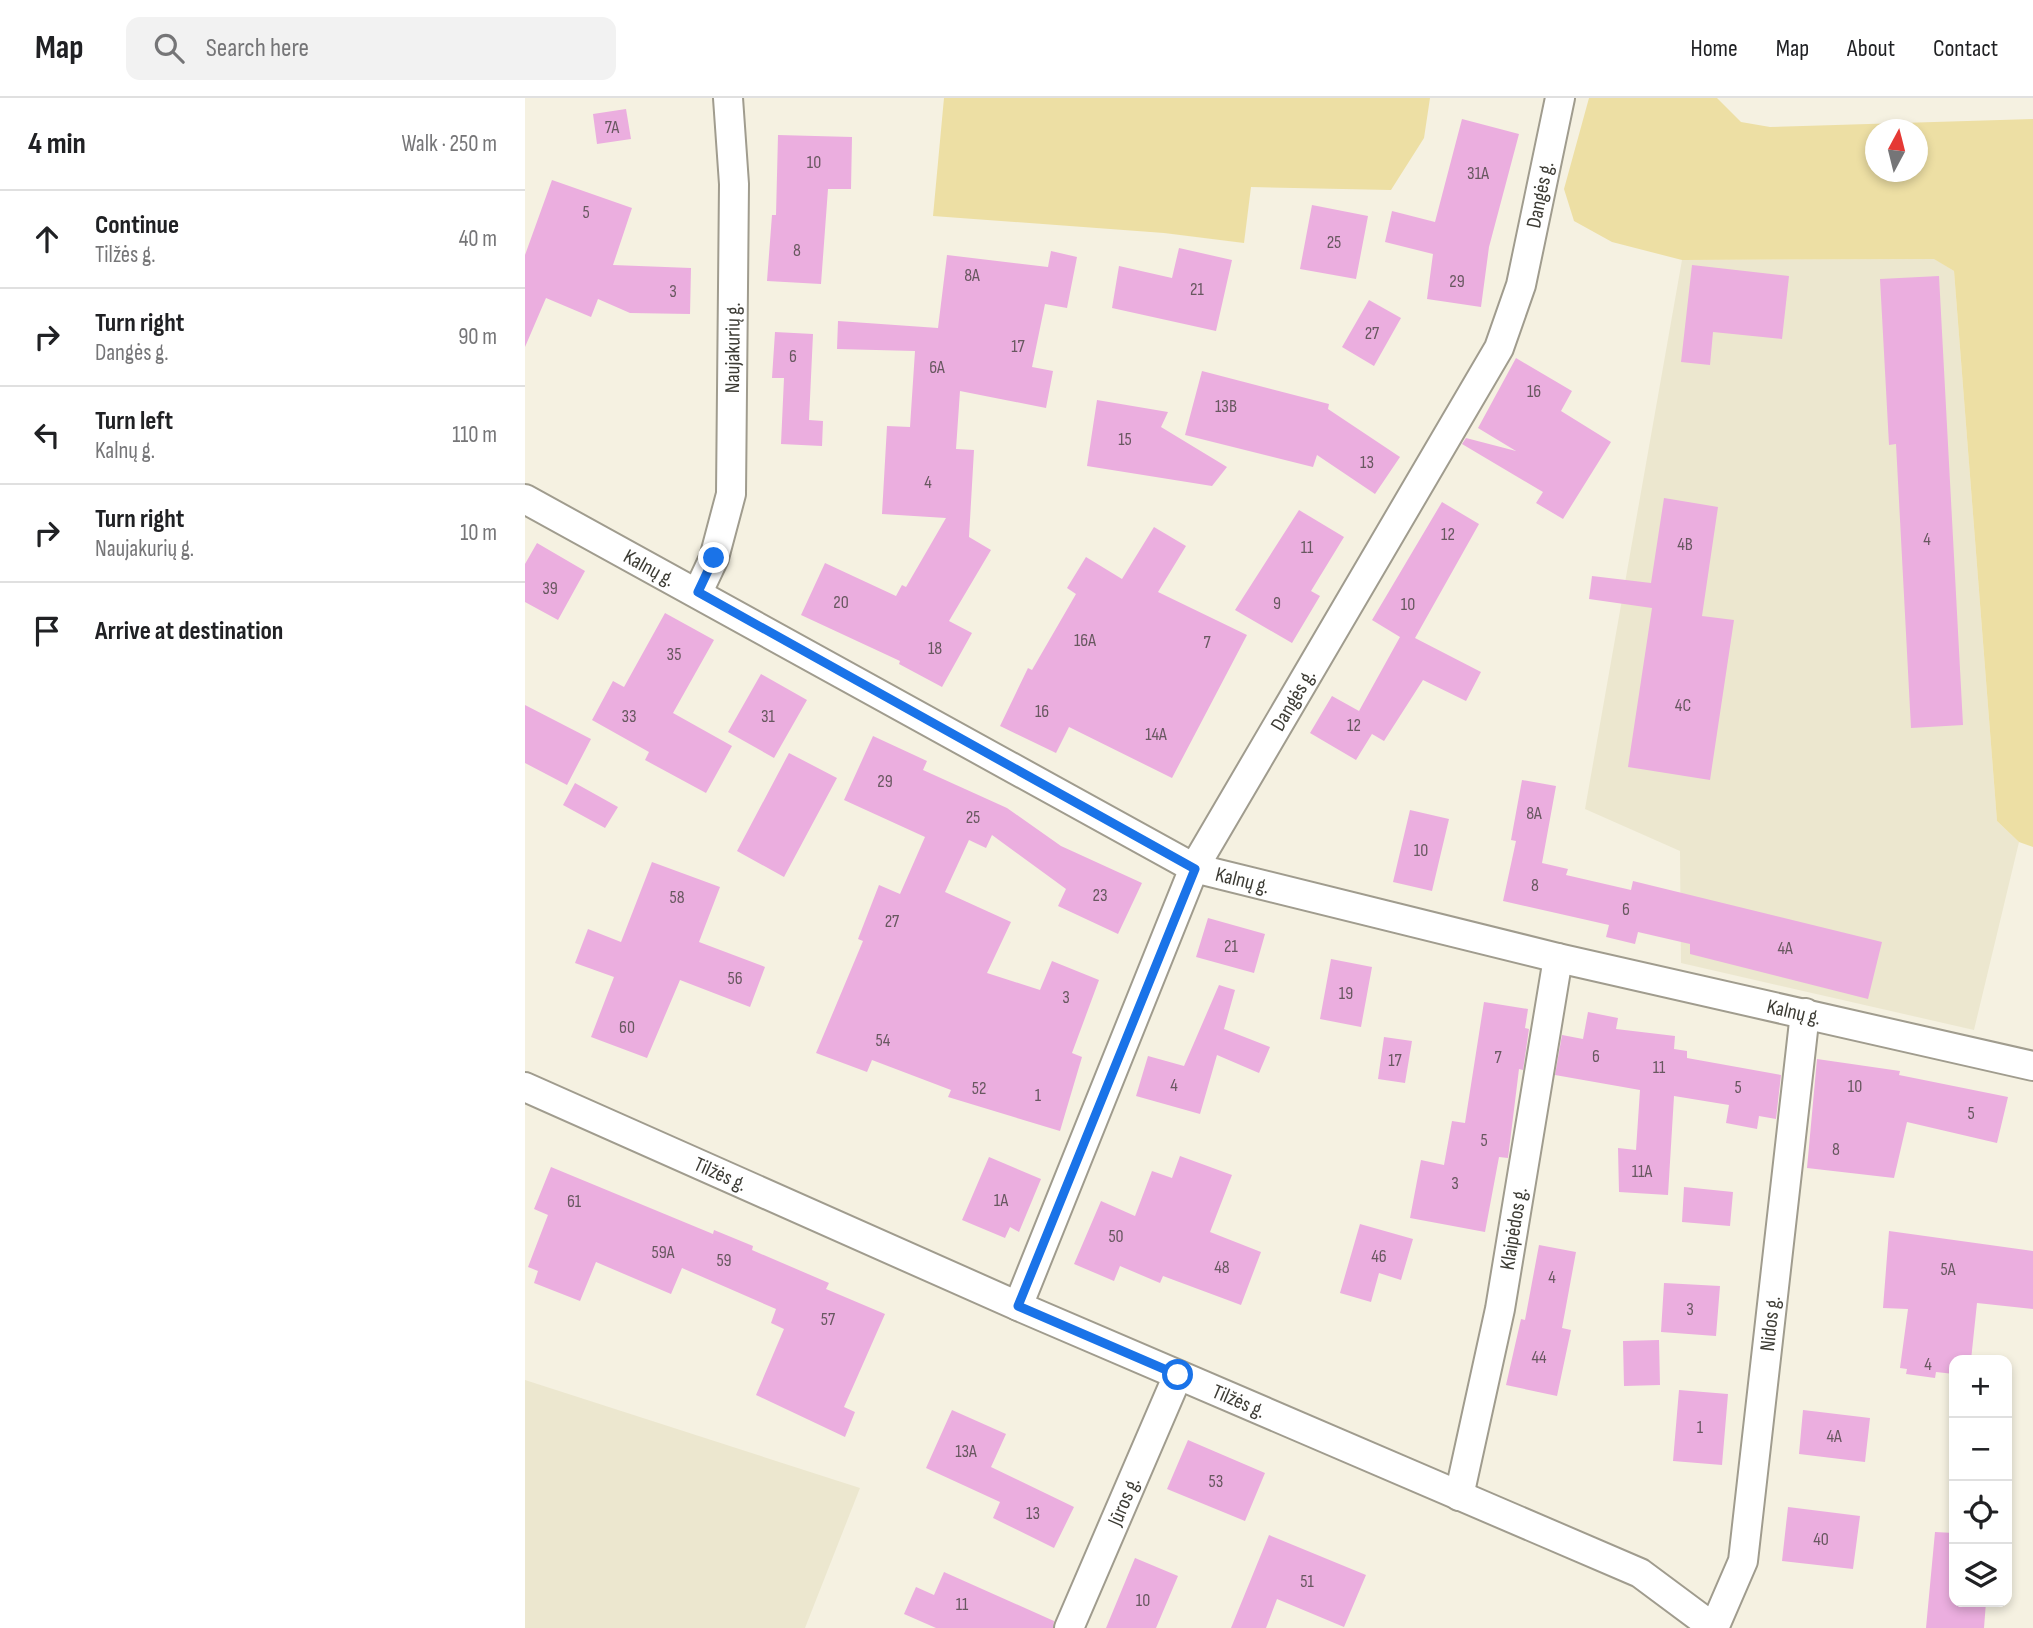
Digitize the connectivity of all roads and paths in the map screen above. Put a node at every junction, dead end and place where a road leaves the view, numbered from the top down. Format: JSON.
{"nodes":[{"id":1,"x":728,"y":98,"type":"edge"},
{"id":2,"x":1560,"y":98,"type":"edge"},
{"id":3,"x":525,"y":499,"type":"edge"},
{"id":4,"x":698,"y":592,"type":"junction"},
{"id":5,"x":1195,"y":869,"type":"junction"},
{"id":6,"x":1558,"y":958,"type":"junction"},
{"id":7,"x":1805,"y":1013,"type":"junction"},
{"id":8,"x":2033,"y":1066,"type":"edge"},
{"id":9,"x":525,"y":1087,"type":"edge"},
{"id":10,"x":1018,"y":1306,"type":"junction"},
{"id":11,"x":1178,"y":1375,"type":"junction"},
{"id":12,"x":1459,"y":1496,"type":"junction"},
{"id":13,"x":1069,"y":1628,"type":"edge"},
{"id":14,"x":1714,"y":1628,"type":"edge"}],
"edges":[{"from":1,"to":4,"type":"street","name":"Naujakurių g."},
{"from":2,"to":5,"type":"street","name":"Dangės g."},
{"from":3,"to":4,"type":"street","name":"Kalnų g."},
{"from":4,"to":5,"type":"street","name":"Kalnų g."},
{"from":5,"to":6,"type":"street","name":"Kalnų g."},
{"from":5,"to":10,"type":"street","name":"Dangės g."},
{"from":6,"to":7,"type":"street","name":"Kalnų g."},
{"from":6,"to":12,"type":"street","name":"Klaipėdos g."},
{"from":7,"to":8,"type":"street","name":"Kalnų g."},
{"from":7,"to":14,"type":"street","name":"Nidos g."},
{"from":9,"to":10,"type":"street","name":"Tilžės g."},
{"from":10,"to":11,"type":"street","name":"Tilžės g."},
{"from":11,"to":12,"type":"street","name":"Tilžės g."},
{"from":11,"to":13,"type":"street","name":"Jūros g."},
{"from":12,"to":14,"type":"street","name":"Tilžės g."}]}
